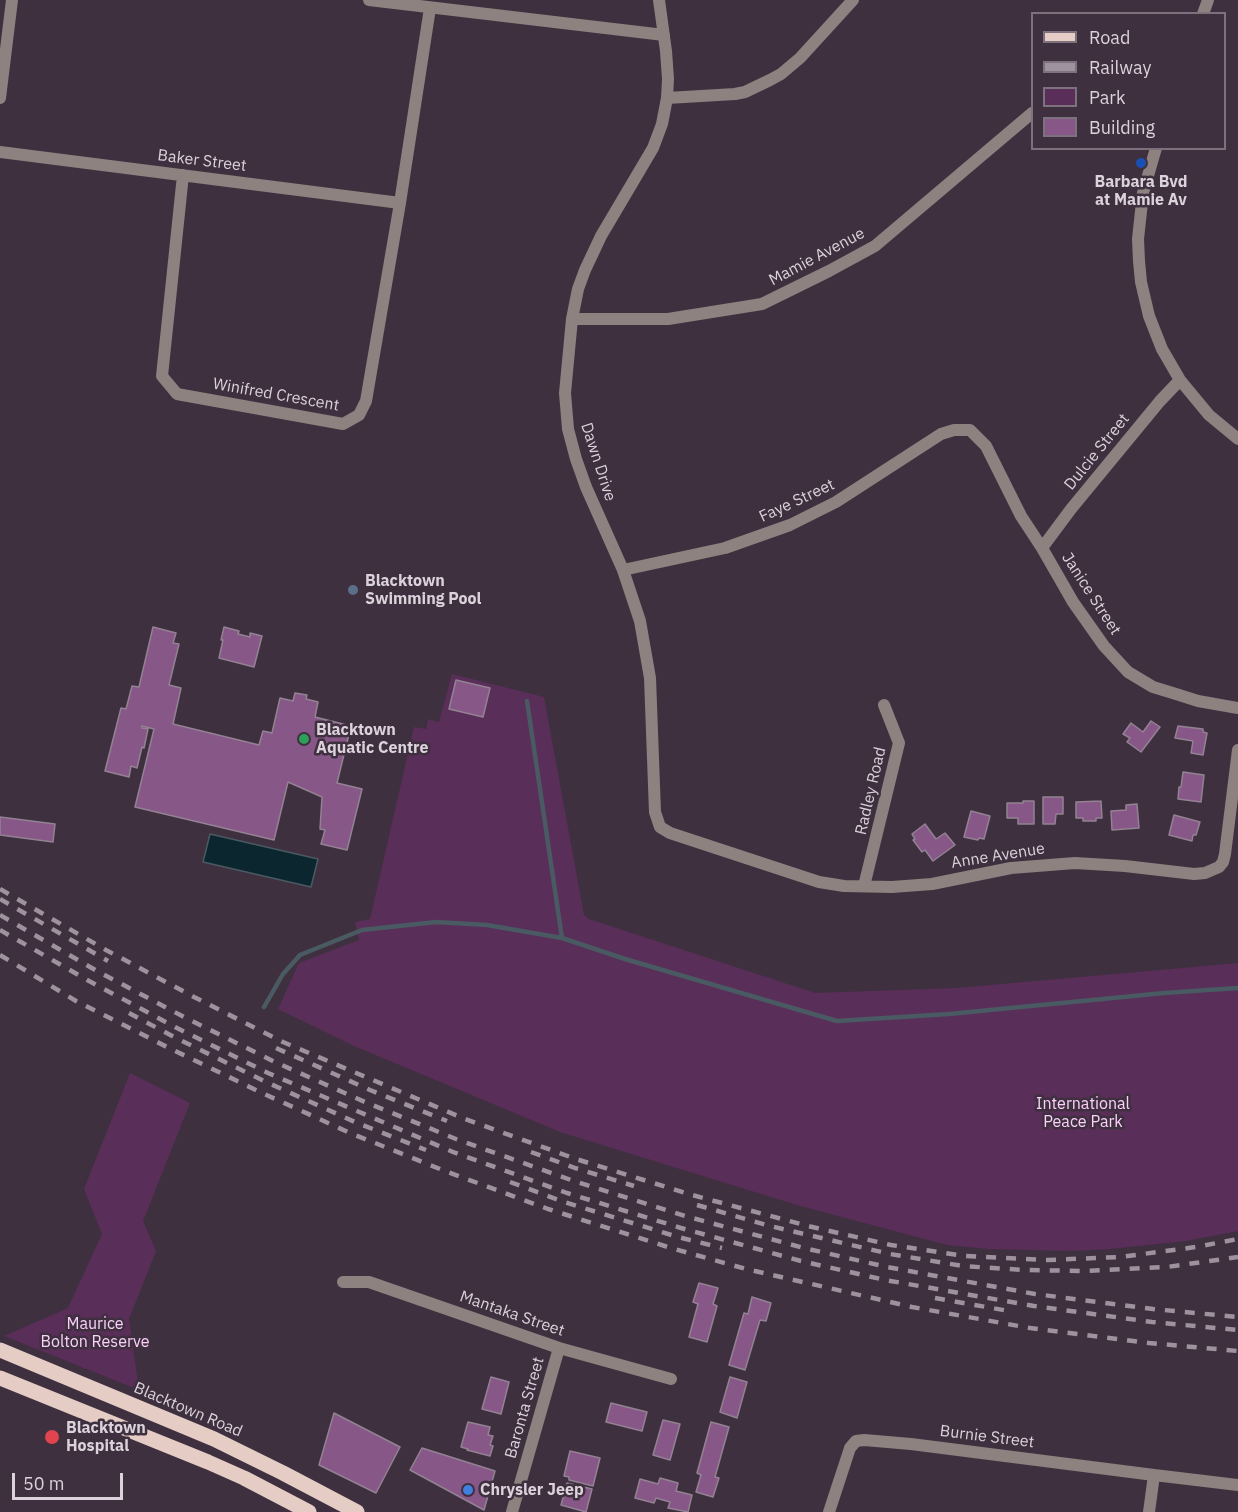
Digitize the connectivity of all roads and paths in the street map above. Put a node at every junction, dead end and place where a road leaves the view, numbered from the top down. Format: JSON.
{"nodes":[{"id":1,"x":12,"y":0,"type":"edge"},
{"id":2,"x":369,"y":0,"type":"edge"},
{"id":3,"x":659,"y":0,"type":"edge"},
{"id":4,"x":853,"y":0,"type":"edge"},
{"id":5,"x":430,"y":8,"type":"junction"},
{"id":6,"x":664,"y":35,"type":"junction"},
{"id":7,"x":0,"y":98,"type":"edge"},
{"id":8,"x":667,"y":98,"type":"junction"},
{"id":9,"x":1031,"y":114,"type":"edge"},
{"id":10,"x":1155,"y":150,"type":"edge"},
{"id":11,"x":0,"y":152,"type":"edge"},
{"id":12,"x":183,"y":176,"type":"junction"},
{"id":13,"x":400,"y":203,"type":"junction"},
{"id":14,"x":572,"y":319,"type":"junction"},
{"id":15,"x":1180,"y":380,"type":"junction"},
{"id":16,"x":970,"y":430,"type":"joint"},
{"id":17,"x":1238,"y":439,"type":"edge"},
{"id":18,"x":1042,"y":548,"type":"junction"},
{"id":19,"x":623,"y":570,"type":"junction"},
{"id":20,"x":884,"y":705,"type":"dead end"},
{"id":21,"x":1238,"y":708,"type":"edge"},
{"id":22,"x":1238,"y":750,"type":"edge"},
{"id":23,"x":670,"y":833,"type":"joint"},
{"id":24,"x":864,"y":886,"type":"junction"},
{"id":25,"x":343,"y":1282,"type":"dead end"},
{"id":26,"x":560,"y":1348,"type":"junction"},
{"id":27,"x":0,"y":1350,"type":"edge"},
{"id":28,"x":0,"y":1378,"type":"edge"},
{"id":29,"x":671,"y":1379,"type":"dead end"},
{"id":30,"x":1154,"y":1475,"type":"junction"},
{"id":31,"x":1238,"y":1485,"type":"edge"},
{"id":32,"x":309,"y":1512,"type":"edge"},
{"id":33,"x":357,"y":1512,"type":"edge"},
{"id":34,"x":512,"y":1512,"type":"edge"},
{"id":35,"x":828,"y":1512,"type":"edge"},
{"id":36,"x":1149,"y":1512,"type":"edge"}],
"edges":[{"from":1,"to":7,"type":"street"},
{"from":2,"to":5,"type":"street"},
{"from":3,"to":6,"type":"street","name":"Dawn Drive"},
{"from":4,"to":8,"type":"street"},
{"from":5,"to":6,"type":"street"},
{"from":5,"to":13,"type":"street","name":"Winifred Crescent"},
{"from":6,"to":8,"type":"street","name":"Dawn Drive"},
{"from":8,"to":14,"type":"street","name":"Dawn Drive"},
{"from":9,"to":14,"type":"street","name":"Mamie Avenue"},
{"from":10,"to":15,"type":"street"},
{"from":11,"to":12,"type":"street","name":"Baker Street"},
{"from":12,"to":13,"type":"street","name":"Baker Street"},
{"from":12,"to":13,"type":"street","name":"Winifred Crescent"},
{"from":14,"to":19,"type":"street","name":"Dawn Drive"},
{"from":15,"to":17,"type":"street"},
{"from":15,"to":18,"type":"street","name":"Dulcie Street"},
{"from":16,"to":18,"type":"street","name":"Janice Street"},
{"from":16,"to":19,"type":"street","name":"Faye Street"},
{"from":18,"to":21,"type":"street","name":"Janice Street"},
{"from":19,"to":23,"type":"street","name":"Dawn Drive"},
{"from":20,"to":24,"type":"street","name":"Radley Road"},
{"from":22,"to":24,"type":"street","name":"Anne Avenue"},
{"from":23,"to":24,"type":"street","name":"Anne Avenue"},
{"from":25,"to":26,"type":"street","name":"Mantaka Street"},
{"from":26,"to":29,"type":"street","name":"Mantaka Street"},
{"from":26,"to":34,"type":"street","name":"Baronta Street"},
{"from":27,"to":33,"type":"main road","name":"Blacktown Road"},
{"from":28,"to":32,"type":"main road"},
{"from":30,"to":31,"type":"street","name":"Burnie Street"},
{"from":30,"to":35,"type":"street","name":"Burnie Street"},
{"from":30,"to":36,"type":"street"}]}
